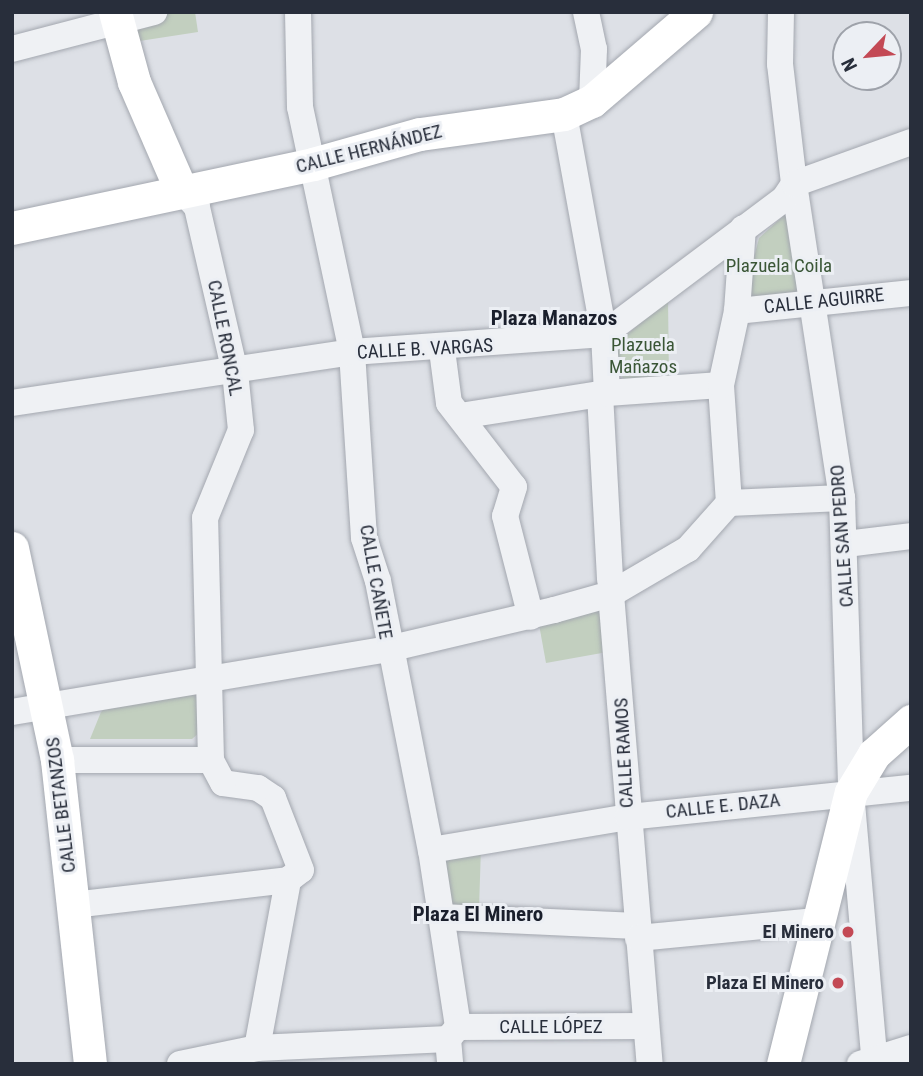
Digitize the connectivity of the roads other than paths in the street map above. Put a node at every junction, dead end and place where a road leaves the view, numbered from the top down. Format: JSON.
{"nodes":[{"id":1,"x":154,"y":12,"type":"edge"},
{"id":2,"x":298,"y":12,"type":"edge"},
{"id":3,"x":586,"y":12,"type":"edge"},
{"id":4,"x":696,"y":12,"type":"edge"},
{"id":5,"x":781,"y":12,"type":"edge"},
{"id":6,"x":116,"y":16,"type":"edge"},
{"id":7,"x":12,"y":49,"type":"edge"},
{"id":8,"x":578,"y":107,"type":"junction"},
{"id":9,"x":909,"y":140,"type":"edge"},
{"id":10,"x":313,"y":164,"type":"junction"},
{"id":11,"x":793,"y":184,"type":"junction"},
{"id":12,"x":181,"y":190,"type":"junction"},
{"id":13,"x":12,"y":228,"type":"edge"},
{"id":14,"x":743,"y":228,"type":"junction"},
{"id":15,"x":911,"y":293,"type":"edge"},
{"id":16,"x":814,"y":300,"type":"junction"},
{"id":17,"x":737,"y":311,"type":"junction"},
{"id":18,"x":604,"y":334,"type":"junction"},
{"id":19,"x":442,"y":350,"type":"junction"},
{"id":20,"x":352,"y":352,"type":"junction"},
{"id":21,"x":235,"y":372,"type":"junction"},
{"id":22,"x":721,"y":385,"type":"junction"},
{"id":23,"x":603,"y":394,"type":"junction"},
{"id":24,"x":12,"y":403,"type":"edge"},
{"id":25,"x":460,"y":416,"type":"junction"},
{"id":26,"x":842,"y":498,"type":"junction"},
{"id":27,"x":729,"y":503,"type":"junction"},
{"id":28,"x":909,"y":530,"type":"edge"},
{"id":29,"x":846,"y":544,"type":"junction"},
{"id":30,"x":12,"y":548,"type":"edge"},
{"id":31,"x":610,"y":587,"type":"junction"},
{"id":32,"x":531,"y":617,"type":"junction"},
{"id":33,"x":388,"y":649,"type":"junction"},
{"id":34,"x":207,"y":677,"type":"junction"},
{"id":35,"x":48,"y":704,"type":"junction"},
{"id":36,"x":12,"y":712,"type":"edge"},
{"id":37,"x":911,"y":721,"type":"edge"},
{"id":38,"x":57,"y":760,"type":"junction"},
{"id":39,"x":211,"y":760,"type":"junction"},
{"id":40,"x":911,"y":788,"type":"edge"},
{"id":41,"x":851,"y":792,"type":"junction"},
{"id":42,"x":628,"y":817,"type":"junction"},
{"id":43,"x":430,"y":850,"type":"junction"},
{"id":44,"x":288,"y":880,"type":"junction"},
{"id":45,"x":73,"y":905,"type":"junction"},
{"id":46,"x":441,"y":917,"type":"junction"},
{"id":47,"x":816,"y":920,"type":"junction"},
{"id":48,"x":638,"y":932,"type":"junction"},
{"id":49,"x":645,"y":1026,"type":"junction"},
{"id":50,"x":452,"y":1043,"type":"edge"},
{"id":51,"x":257,"y":1048,"type":"junction"},
{"id":52,"x":911,"y":1048,"type":"edge"},
{"id":53,"x":870,"y":1061,"type":"edge"},
{"id":54,"x":90,"y":1064,"type":"edge"},
{"id":55,"x":180,"y":1064,"type":"edge"},
{"id":56,"x":650,"y":1064,"type":"edge"},
{"id":57,"x":783,"y":1064,"type":"edge"}],
"edges":[{"from":1,"to":6,"type":"street"},
{"from":2,"to":10,"type":"street","name":"CALLE CAÑETE"},
{"from":3,"to":8,"type":"street","name":"CALLE RAMOS"},
{"from":4,"to":8,"type":"main road"},
{"from":5,"to":11,"type":"street","name":"CALLE SAN PEDRO"},
{"from":6,"to":7,"type":"street"},
{"from":6,"to":12,"type":"main road","name":"CALLE RONCAL"},
{"from":8,"to":10,"type":"main road","name":"CALLE HERNÁNDEZ"},
{"from":8,"to":18,"type":"street","name":"CALLE RAMOS"},
{"from":9,"to":11,"type":"street"},
{"from":10,"to":12,"type":"main road","name":"CALLE HERNÁNDEZ"},
{"from":10,"to":20,"type":"street","name":"CALLE CAÑETE"},
{"from":11,"to":14,"type":"street"},
{"from":11,"to":16,"type":"street","name":"CALLE SAN PEDRO"},
{"from":12,"to":13,"type":"main road","name":"CALLE HERNÁNDEZ"},
{"from":12,"to":21,"type":"street","name":"CALLE RONCAL"},
{"from":14,"to":17,"type":"street"},
{"from":14,"to":18,"type":"street"},
{"from":15,"to":16,"type":"street","name":"CALLE AGUIRRE"},
{"from":16,"to":17,"type":"street","name":"CALLE AGUIRRE"},
{"from":16,"to":26,"type":"street","name":"CALLE SAN PEDRO"},
{"from":17,"to":22,"type":"street"},
{"from":18,"to":19,"type":"street","name":"CALLE B. VARGAS"},
{"from":18,"to":23,"type":"street","name":"CALLE RAMOS"},
{"from":19,"to":20,"type":"street","name":"CALLE B. VARGAS"},
{"from":19,"to":25,"type":"street"},
{"from":20,"to":21,"type":"street","name":"CALLE B. VARGAS"},
{"from":20,"to":33,"type":"street","name":"CALLE CAÑETE"},
{"from":21,"to":24,"type":"street","name":"CALLE B. VARGAS"},
{"from":21,"to":34,"type":"street","name":"CALLE RONCAL"},
{"from":22,"to":23,"type":"street"},
{"from":22,"to":27,"type":"street"},
{"from":23,"to":25,"type":"street"},
{"from":23,"to":31,"type":"street","name":"CALLE RAMOS"},
{"from":25,"to":32,"type":"street"},
{"from":26,"to":27,"type":"street"},
{"from":26,"to":29,"type":"street","name":"CALLE SAN PEDRO"},
{"from":27,"to":31,"type":"street"},
{"from":28,"to":29,"type":"street"},
{"from":29,"to":41,"type":"street","name":"CALLE SAN PEDRO"},
{"from":30,"to":35,"type":"main road","name":"CALLE BETANZOS"},
{"from":31,"to":32,"type":"street"},
{"from":31,"to":42,"type":"street","name":"CALLE RAMOS"},
{"from":32,"to":33,"type":"street"},
{"from":33,"to":34,"type":"street"},
{"from":33,"to":43,"type":"street","name":"CALLE CAÑETE"},
{"from":34,"to":35,"type":"street"},
{"from":34,"to":39,"type":"street","name":"CALLE RONCAL"},
{"from":35,"to":36,"type":"street"},
{"from":35,"to":38,"type":"main road","name":"CALLE BETANZOS"},
{"from":37,"to":41,"type":"main road"},
{"from":38,"to":39,"type":"street"},
{"from":38,"to":45,"type":"main road","name":"CALLE BETANZOS"},
{"from":39,"to":44,"type":"street"},
{"from":40,"to":41,"type":"street","name":"CALLE E. DAZA"},
{"from":41,"to":42,"type":"street","name":"CALLE E. DAZA"},
{"from":41,"to":47,"type":"main road"},
{"from":41,"to":53,"type":"street","name":"CALLE SAN PEDRO"},
{"from":42,"to":43,"type":"street","name":"CALLE E. DAZA"},
{"from":42,"to":48,"type":"street","name":"CALLE RAMOS"},
{"from":43,"to":46,"type":"street","name":"CALLE CAÑETE"},
{"from":44,"to":45,"type":"street"},
{"from":44,"to":51,"type":"street"},
{"from":45,"to":54,"type":"main road","name":"CALLE BETANZOS"},
{"from":46,"to":48,"type":"street"},
{"from":46,"to":50,"type":"street","name":"CALLE CAÑETE"},
{"from":47,"to":48,"type":"street"},
{"from":47,"to":57,"type":"main road"},
{"from":48,"to":49,"type":"street","name":"CALLE RAMOS"},
{"from":49,"to":50,"type":"street","name":"CALLE LÓPEZ"},
{"from":49,"to":56,"type":"street","name":"CALLE RAMOS"},
{"from":50,"to":51,"type":"street","name":"CALLE LÓPEZ"},
{"from":51,"to":55,"type":"street","name":"CALLE LÓPEZ"},
{"from":52,"to":53,"type":"street"}]}
